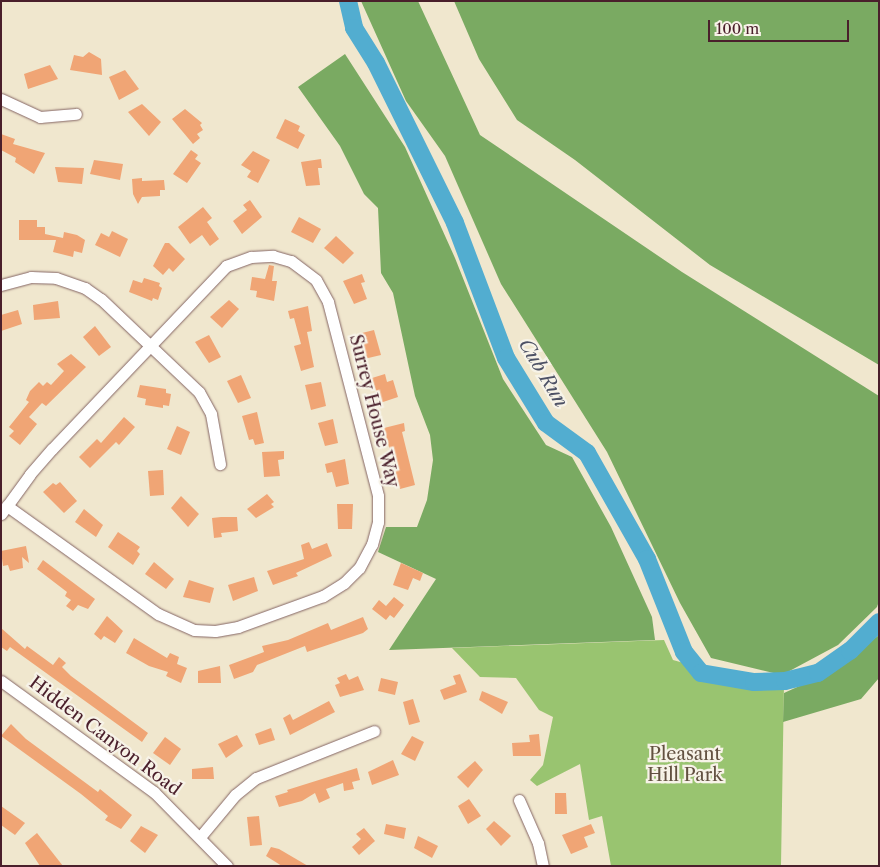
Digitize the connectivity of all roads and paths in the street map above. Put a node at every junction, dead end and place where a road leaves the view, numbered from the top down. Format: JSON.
{"nodes":[{"id":1,"x":1,"y":99,"type":"edge"},
{"id":2,"x":76,"y":114,"type":"dead end"},
{"id":3,"x":1,"y":285,"type":"edge"},
{"id":4,"x":150,"y":344,"type":"junction"},
{"id":5,"x":220,"y":464,"type":"dead end"},
{"id":6,"x":4,"y":510,"type":"edge"},
{"id":7,"x":1,"y":681,"type":"edge"},
{"id":8,"x":374,"y":730,"type":"dead end"},
{"id":9,"x":520,"y":800,"type":"dead end"},
{"id":10,"x":200,"y":837,"type":"junction"},
{"id":11,"x":227,"y":866,"type":"edge"},
{"id":12,"x":544,"y":866,"type":"edge"}],
"edges":[{"from":1,"to":2,"type":"street"},
{"from":3,"to":4,"type":"street"},
{"from":4,"to":5,"type":"street"},
{"from":4,"to":6,"type":"street","name":"Surrey House Way"},
{"from":4,"to":6,"type":"street","name":"Surrey House Way"},
{"from":7,"to":10,"type":"street","name":"Hidden Canyon Road"},
{"from":8,"to":10,"type":"street"},
{"from":9,"to":12,"type":"street"},
{"from":10,"to":11,"type":"street","name":"Hidden Canyon Road"}]}
